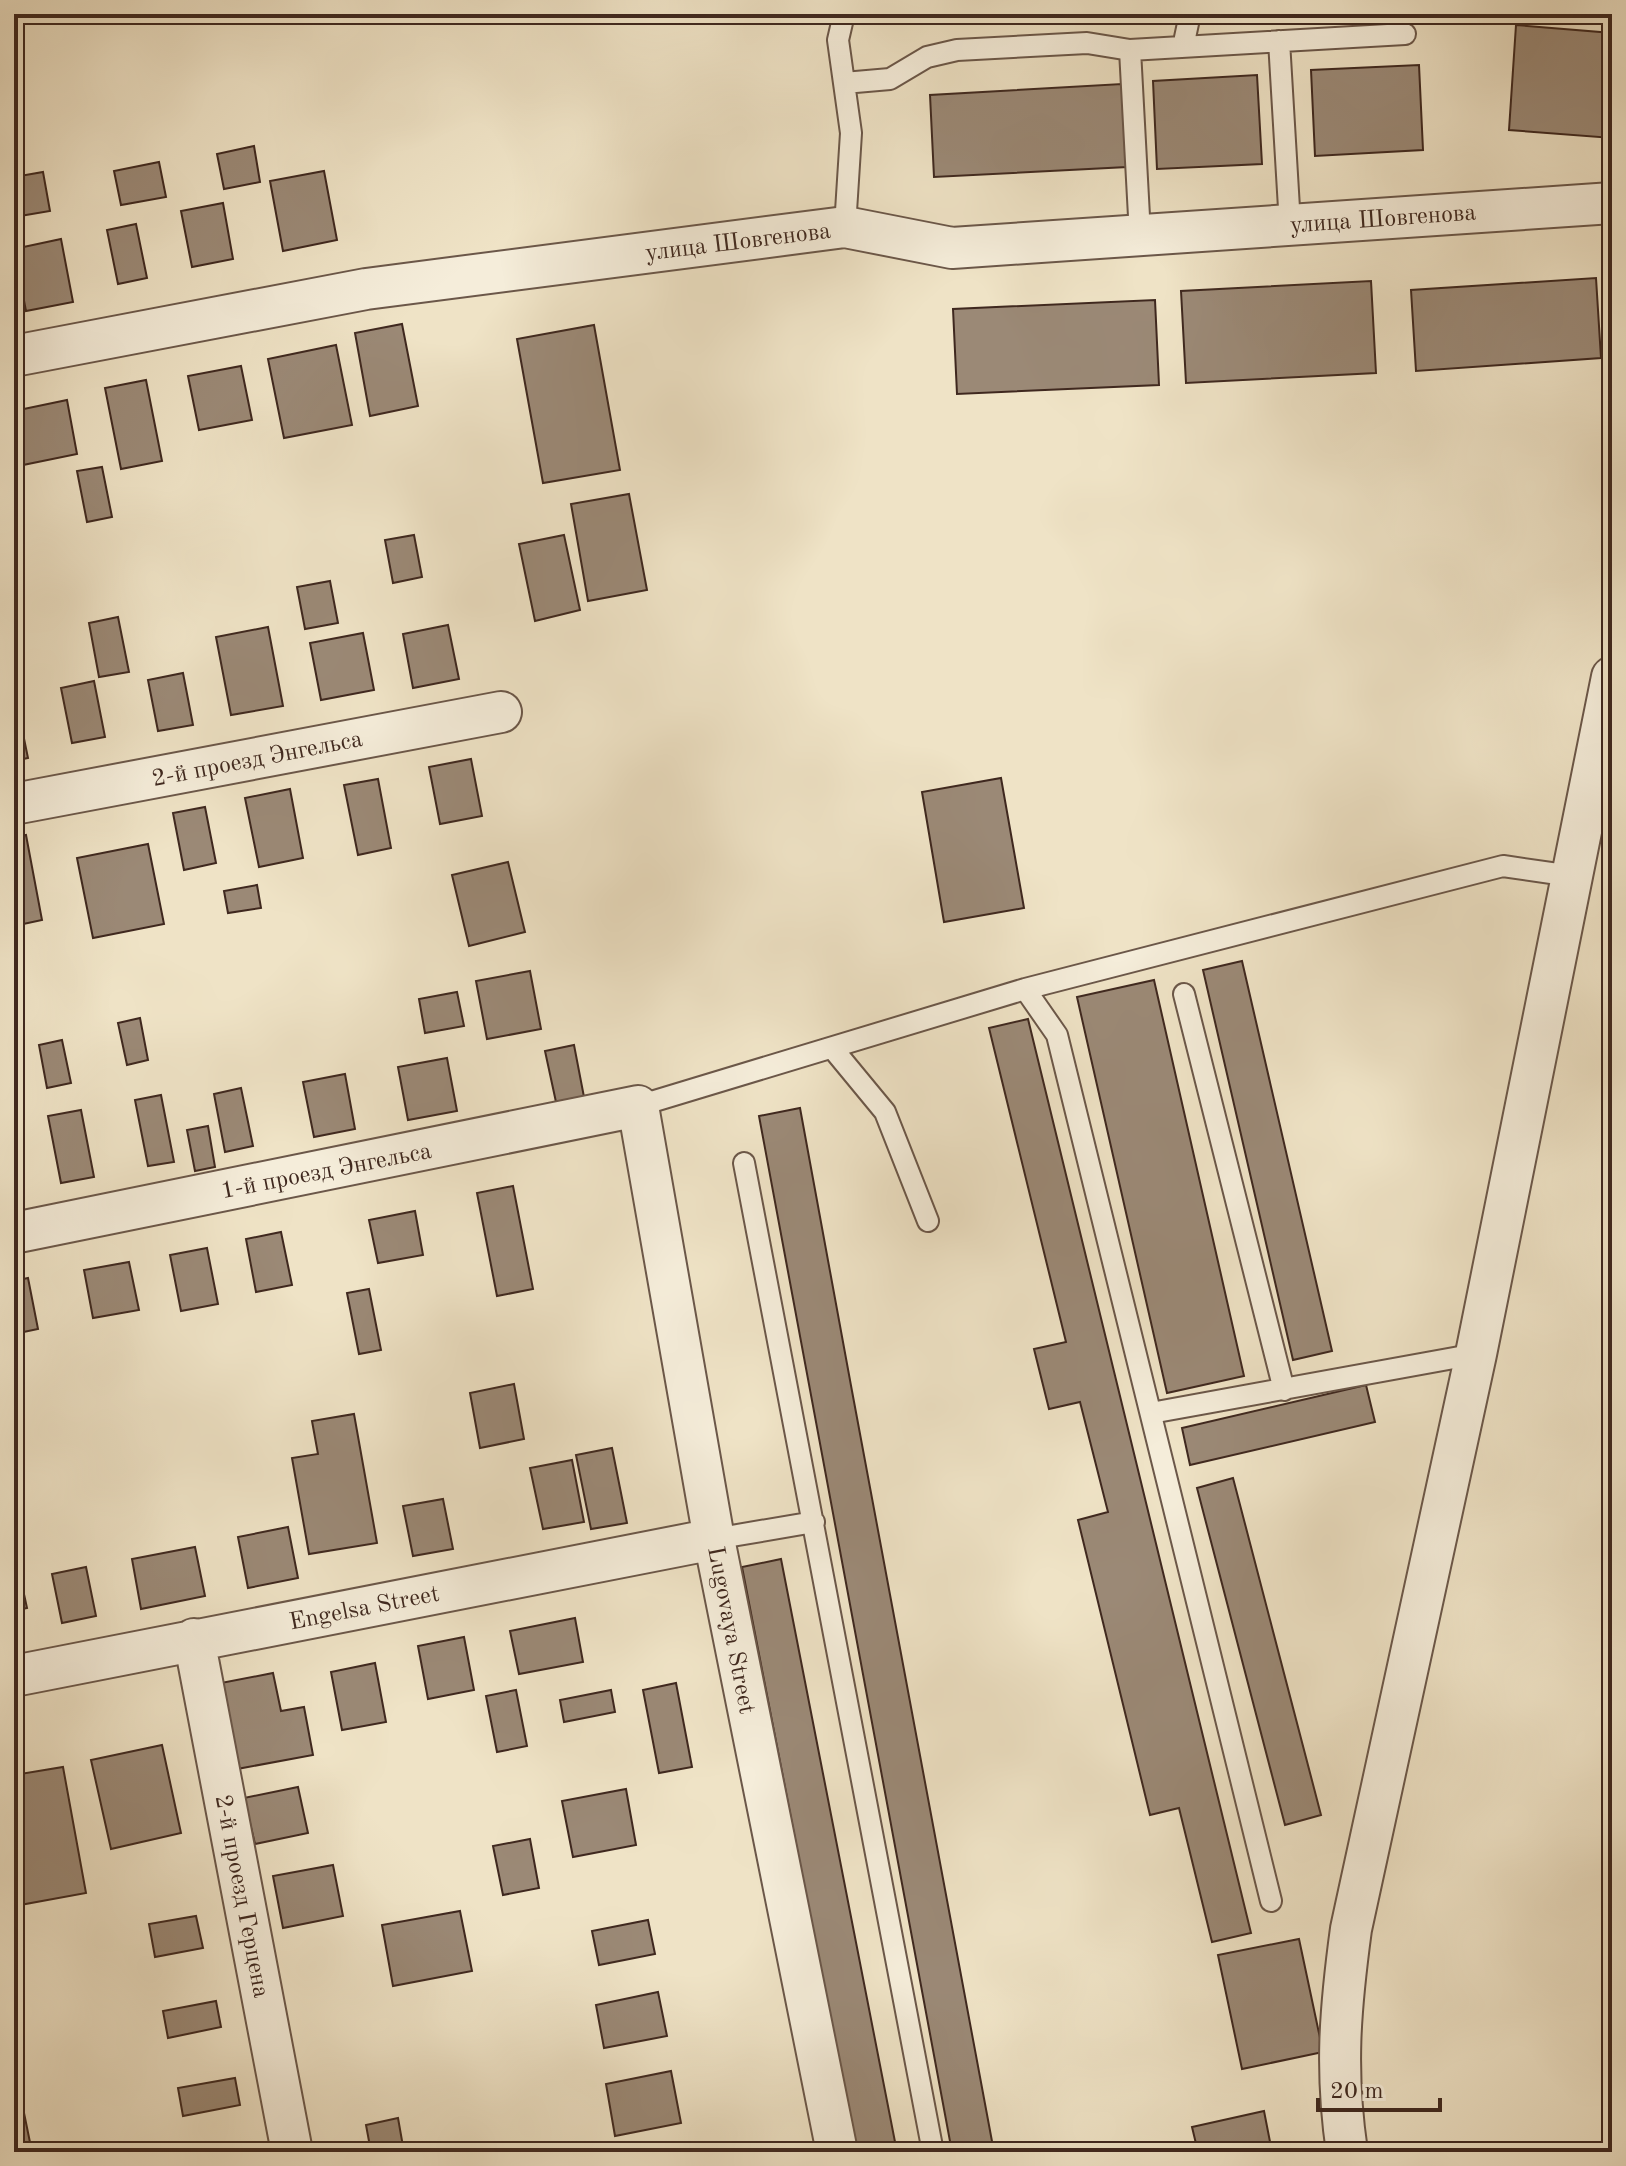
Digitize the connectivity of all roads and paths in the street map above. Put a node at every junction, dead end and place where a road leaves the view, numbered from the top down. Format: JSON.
{"nodes":[{"id":1,"x":844,"y":14,"type":"edge"},
{"id":2,"x":1190,"y":14,"type":"edge"},
{"id":3,"x":1405,"y":34,"type":"dead end"},
{"id":4,"x":1279,"y":41,"type":"junction"},
{"id":5,"x":1183,"y":47,"type":"junction"},
{"id":6,"x":1130,"y":50,"type":"junction"},
{"id":7,"x":844,"y":83,"type":"junction"},
{"id":8,"x":1612,"y":203,"type":"edge"},
{"id":9,"x":1290,"y":225,"type":"junction"},
{"id":10,"x":845,"y":227,"type":"junction"},
{"id":11,"x":1140,"y":235,"type":"junction"},
{"id":12,"x":14,"y":356,"type":"edge"},
{"id":13,"x":1612,"y":677,"type":"edge"},
{"id":14,"x":501,"y":712,"type":"dead end"},
{"id":15,"x":14,"y":804,"type":"edge"},
{"id":16,"x":1572,"y":876,"type":"junction"},
{"id":17,"x":1025,"y":989,"type":"junction"},
{"id":18,"x":1184,"y":994,"type":"dead end"},
{"id":19,"x":833,"y":1049,"type":"junction"},
{"id":20,"x":638,"y":1106,"type":"junction"},
{"id":21,"x":744,"y":1163,"type":"dead end"},
{"id":22,"x":928,"y":1221,"type":"dead end"},
{"id":23,"x":14,"y":1233,"type":"edge"},
{"id":24,"x":1476,"y":1354,"type":"junction"},
{"id":25,"x":1284,"y":1390,"type":"junction"},
{"id":26,"x":1151,"y":1413,"type":"junction"},
{"id":27,"x":814,"y":1522,"type":"junction"},
{"id":28,"x":714,"y":1539,"type":"junction"},
{"id":29,"x":194,"y":1639,"type":"junction"},
{"id":30,"x":14,"y":1676,"type":"edge"},
{"id":31,"x":1271,"y":1901,"type":"dead end"},
{"id":32,"x":292,"y":2152,"type":"edge"},
{"id":33,"x":837,"y":2152,"type":"edge"},
{"id":34,"x":933,"y":2152,"type":"edge"},
{"id":35,"x":1347,"y":2152,"type":"edge"}],
"edges":[{"from":1,"to":7,"type":"lane"},
{"from":2,"to":5,"type":"lane"},
{"from":3,"to":4,"type":"lane"},
{"from":4,"to":5,"type":"lane"},
{"from":4,"to":9,"type":"lane"},
{"from":5,"to":6,"type":"lane"},
{"from":6,"to":7,"type":"lane"},
{"from":6,"to":11,"type":"lane"},
{"from":7,"to":10,"type":"lane"},
{"from":8,"to":9,"type":"street","name":"улица Шовгенова"},
{"from":9,"to":11,"type":"street","name":"улица Шовгенова"},
{"from":10,"to":11,"type":"street","name":"улица Шовгенова"},
{"from":10,"to":12,"type":"street","name":"улица Шовгенова"},
{"from":13,"to":16,"type":"street"},
{"from":14,"to":15,"type":"street","name":"2-й проезд Энгельса"},
{"from":16,"to":17,"type":"lane"},
{"from":16,"to":24,"type":"street"},
{"from":17,"to":19,"type":"lane"},
{"from":17,"to":26,"type":"lane"},
{"from":18,"to":25,"type":"lane"},
{"from":19,"to":20,"type":"lane"},
{"from":19,"to":22,"type":"lane"},
{"from":20,"to":23,"type":"street","name":"1-й проезд Энгельса"},
{"from":20,"to":28,"type":"street","name":"Lugovaya Street"},
{"from":21,"to":27,"type":"lane"},
{"from":24,"to":25,"type":"lane"},
{"from":24,"to":35,"type":"street"},
{"from":25,"to":26,"type":"lane"},
{"from":26,"to":31,"type":"lane"},
{"from":27,"to":28,"type":"lane"},
{"from":27,"to":34,"type":"lane"},
{"from":28,"to":29,"type":"street","name":"Engelsa Street"},
{"from":28,"to":33,"type":"street","name":"Lugovaya Street"},
{"from":29,"to":30,"type":"street","name":"Engelsa Street"},
{"from":29,"to":32,"type":"street","name":"2-й проезд Герцена"}]}
